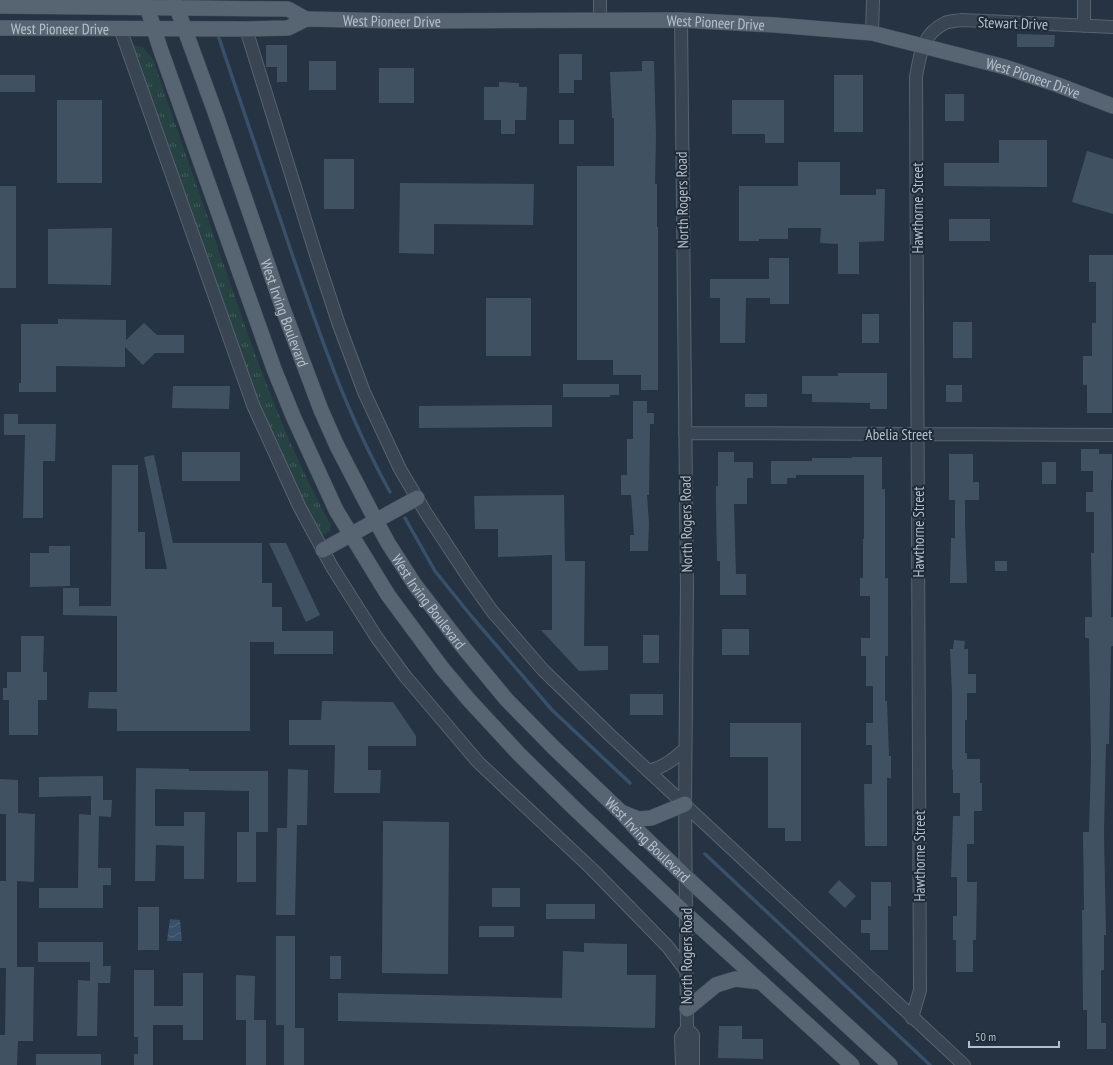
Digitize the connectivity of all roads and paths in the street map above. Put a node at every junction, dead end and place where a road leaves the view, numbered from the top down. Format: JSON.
{"nodes":[{"id":1,"x":600,"y":0,"type":"edge"},
{"id":2,"x":872,"y":0,"type":"edge"},
{"id":3,"x":1084,"y":0,"type":"edge"},
{"id":4,"x":104,"y":3,"type":"edge"},
{"id":5,"x":146,"y":4,"type":"edge"},
{"id":6,"x":175,"y":4,"type":"edge"},
{"id":7,"x":234,"y":4,"type":"edge"},
{"id":8,"x":0,"y":6,"type":"edge"},
{"id":9,"x":306,"y":19,"type":"junction"},
{"id":10,"x":600,"y":20,"type":"junction"},
{"id":11,"x":680,"y":20,"type":"junction"},
{"id":12,"x":1084,"y":26,"type":"junction"},
{"id":13,"x":1113,"y":27,"type":"edge"},
{"id":14,"x":0,"y":28,"type":"edge"},
{"id":15,"x":120,"y":28,"type":"junction"},
{"id":16,"x":154,"y":28,"type":"junction"},
{"id":17,"x":184,"y":28,"type":"junction"},
{"id":18,"x":246,"y":29,"type":"junction"},
{"id":19,"x":872,"y":34,"type":"junction"},
{"id":20,"x":922,"y":46,"type":"junction"},
{"id":21,"x":1113,"y":106,"type":"edge"},
{"id":22,"x":685,"y":433,"type":"junction"},
{"id":23,"x":917,"y":434,"type":"junction"},
{"id":24,"x":1113,"y":435,"type":"edge"},
{"id":25,"x":417,"y":498,"type":"junction"},
{"id":26,"x":376,"y":521,"type":"junction"},
{"id":27,"x":351,"y":535,"type":"junction"},
{"id":28,"x":323,"y":550,"type":"junction"},
{"id":29,"x":685,"y":749,"type":"junction"},
{"id":30,"x":648,"y":771,"type":"junction"},
{"id":31,"x":685,"y":804,"type":"junction"},
{"id":32,"x":621,"y":812,"type":"junction"},
{"id":33,"x":686,"y":877,"type":"junction"},
{"id":34,"x":686,"y":914,"type":"junction"},
{"id":35,"x":686,"y":971,"type":"junction"},
{"id":36,"x":762,"y":982,"type":"junction"},
{"id":37,"x":687,"y":1009,"type":"junction"},
{"id":38,"x":912,"y":1018,"type":"junction"},
{"id":39,"x":687,"y":1028,"type":"junction"},
{"id":40,"x":682,"y":1065,"type":"edge"},
{"id":41,"x":693,"y":1065,"type":"edge"},
{"id":42,"x":852,"y":1065,"type":"edge"},
{"id":43,"x":890,"y":1065,"type":"edge"},
{"id":44,"x":964,"y":1065,"type":"edge"}],
"edges":[{"from":1,"to":10,"type":"street"},
{"from":2,"to":19,"type":"street"},
{"from":3,"to":12,"type":"street"},
{"from":4,"to":5,"type":"main road","name":"West Pioneer Drive"},
{"from":4,"to":8,"type":"main road","name":"West Pioneer Drive"},
{"from":5,"to":6,"type":"main road","name":"West Pioneer Drive"},
{"from":5,"to":16,"type":"main road","name":"West Irving Boulevard"},
{"from":6,"to":7,"type":"main road","name":"West Pioneer Drive"},
{"from":6,"to":17,"type":"main road","name":"West Irving Boulevard"},
{"from":7,"to":9,"type":"main road","name":"West Pioneer Drive"},
{"from":9,"to":10,"type":"main road","name":"West Pioneer Drive"},
{"from":9,"to":18,"type":"main road","name":"West Pioneer Drive"},
{"from":10,"to":11,"type":"main road","name":"West Pioneer Drive"},
{"from":11,"to":19,"type":"main road","name":"West Pioneer Drive"},
{"from":11,"to":22,"type":"street","name":"North Rogers Road"},
{"from":12,"to":13,"type":"street","name":"Stewart Drive"},
{"from":12,"to":20,"type":"street","name":"Stewart Drive"},
{"from":14,"to":15,"type":"main road","name":"West Pioneer Drive"},
{"from":15,"to":16,"type":"main road","name":"West Pioneer Drive"},
{"from":15,"to":28,"type":"street"},
{"from":16,"to":17,"type":"main road","name":"West Pioneer Drive"},
{"from":16,"to":27,"type":"main road","name":"West Irving Boulevard"},
{"from":17,"to":18,"type":"main road","name":"West Pioneer Drive"},
{"from":17,"to":26,"type":"main road","name":"West Irving Boulevard"},
{"from":18,"to":25,"type":"street"},
{"from":19,"to":20,"type":"main road","name":"West Pioneer Drive"},
{"from":20,"to":21,"type":"main road","name":"West Pioneer Drive"},
{"from":20,"to":23,"type":"street","name":"Hawthorne Street"},
{"from":22,"to":23,"type":"street","name":"Abelia Street"},
{"from":22,"to":29,"type":"street","name":"North Rogers Road"},
{"from":23,"to":24,"type":"street","name":"Abelia Street"},
{"from":23,"to":38,"type":"street","name":"Hawthorne Street"},
{"from":25,"to":26,"type":"main road"},
{"from":25,"to":30,"type":"street"},
{"from":26,"to":27,"type":"main road"},
{"from":26,"to":32,"type":"main road","name":"West Irving Boulevard"},
{"from":27,"to":28,"type":"main road"},
{"from":27,"to":34,"type":"main road","name":"West Irving Boulevard"},
{"from":28,"to":35,"type":"street"},
{"from":29,"to":30,"type":"street"},
{"from":29,"to":31,"type":"street","name":"North Rogers Road"},
{"from":30,"to":31,"type":"street"},
{"from":31,"to":32,"type":"main road"},
{"from":31,"to":33,"type":"street","name":"North Rogers Road"},
{"from":31,"to":38,"type":"street"},
{"from":32,"to":33,"type":"main road","name":"West Irving Boulevard"},
{"from":33,"to":34,"type":"street","name":"North Rogers Road"},
{"from":33,"to":43,"type":"main road","name":"West Irving Boulevard"},
{"from":34,"to":35,"type":"street","name":"North Rogers Road"},
{"from":34,"to":36,"type":"main road","name":"West Irving Boulevard"},
{"from":35,"to":37,"type":"street","name":"North Rogers Road"},
{"from":36,"to":37,"type":"main road"},
{"from":36,"to":42,"type":"main road","name":"West Irving Boulevard"},
{"from":37,"to":39,"type":"street","name":"North Rogers Road"},
{"from":38,"to":44,"type":"street"},
{"from":39,"to":40,"type":"street","name":"North Rogers Road"},
{"from":39,"to":41,"type":"street","name":"North Rogers Road"}]}
